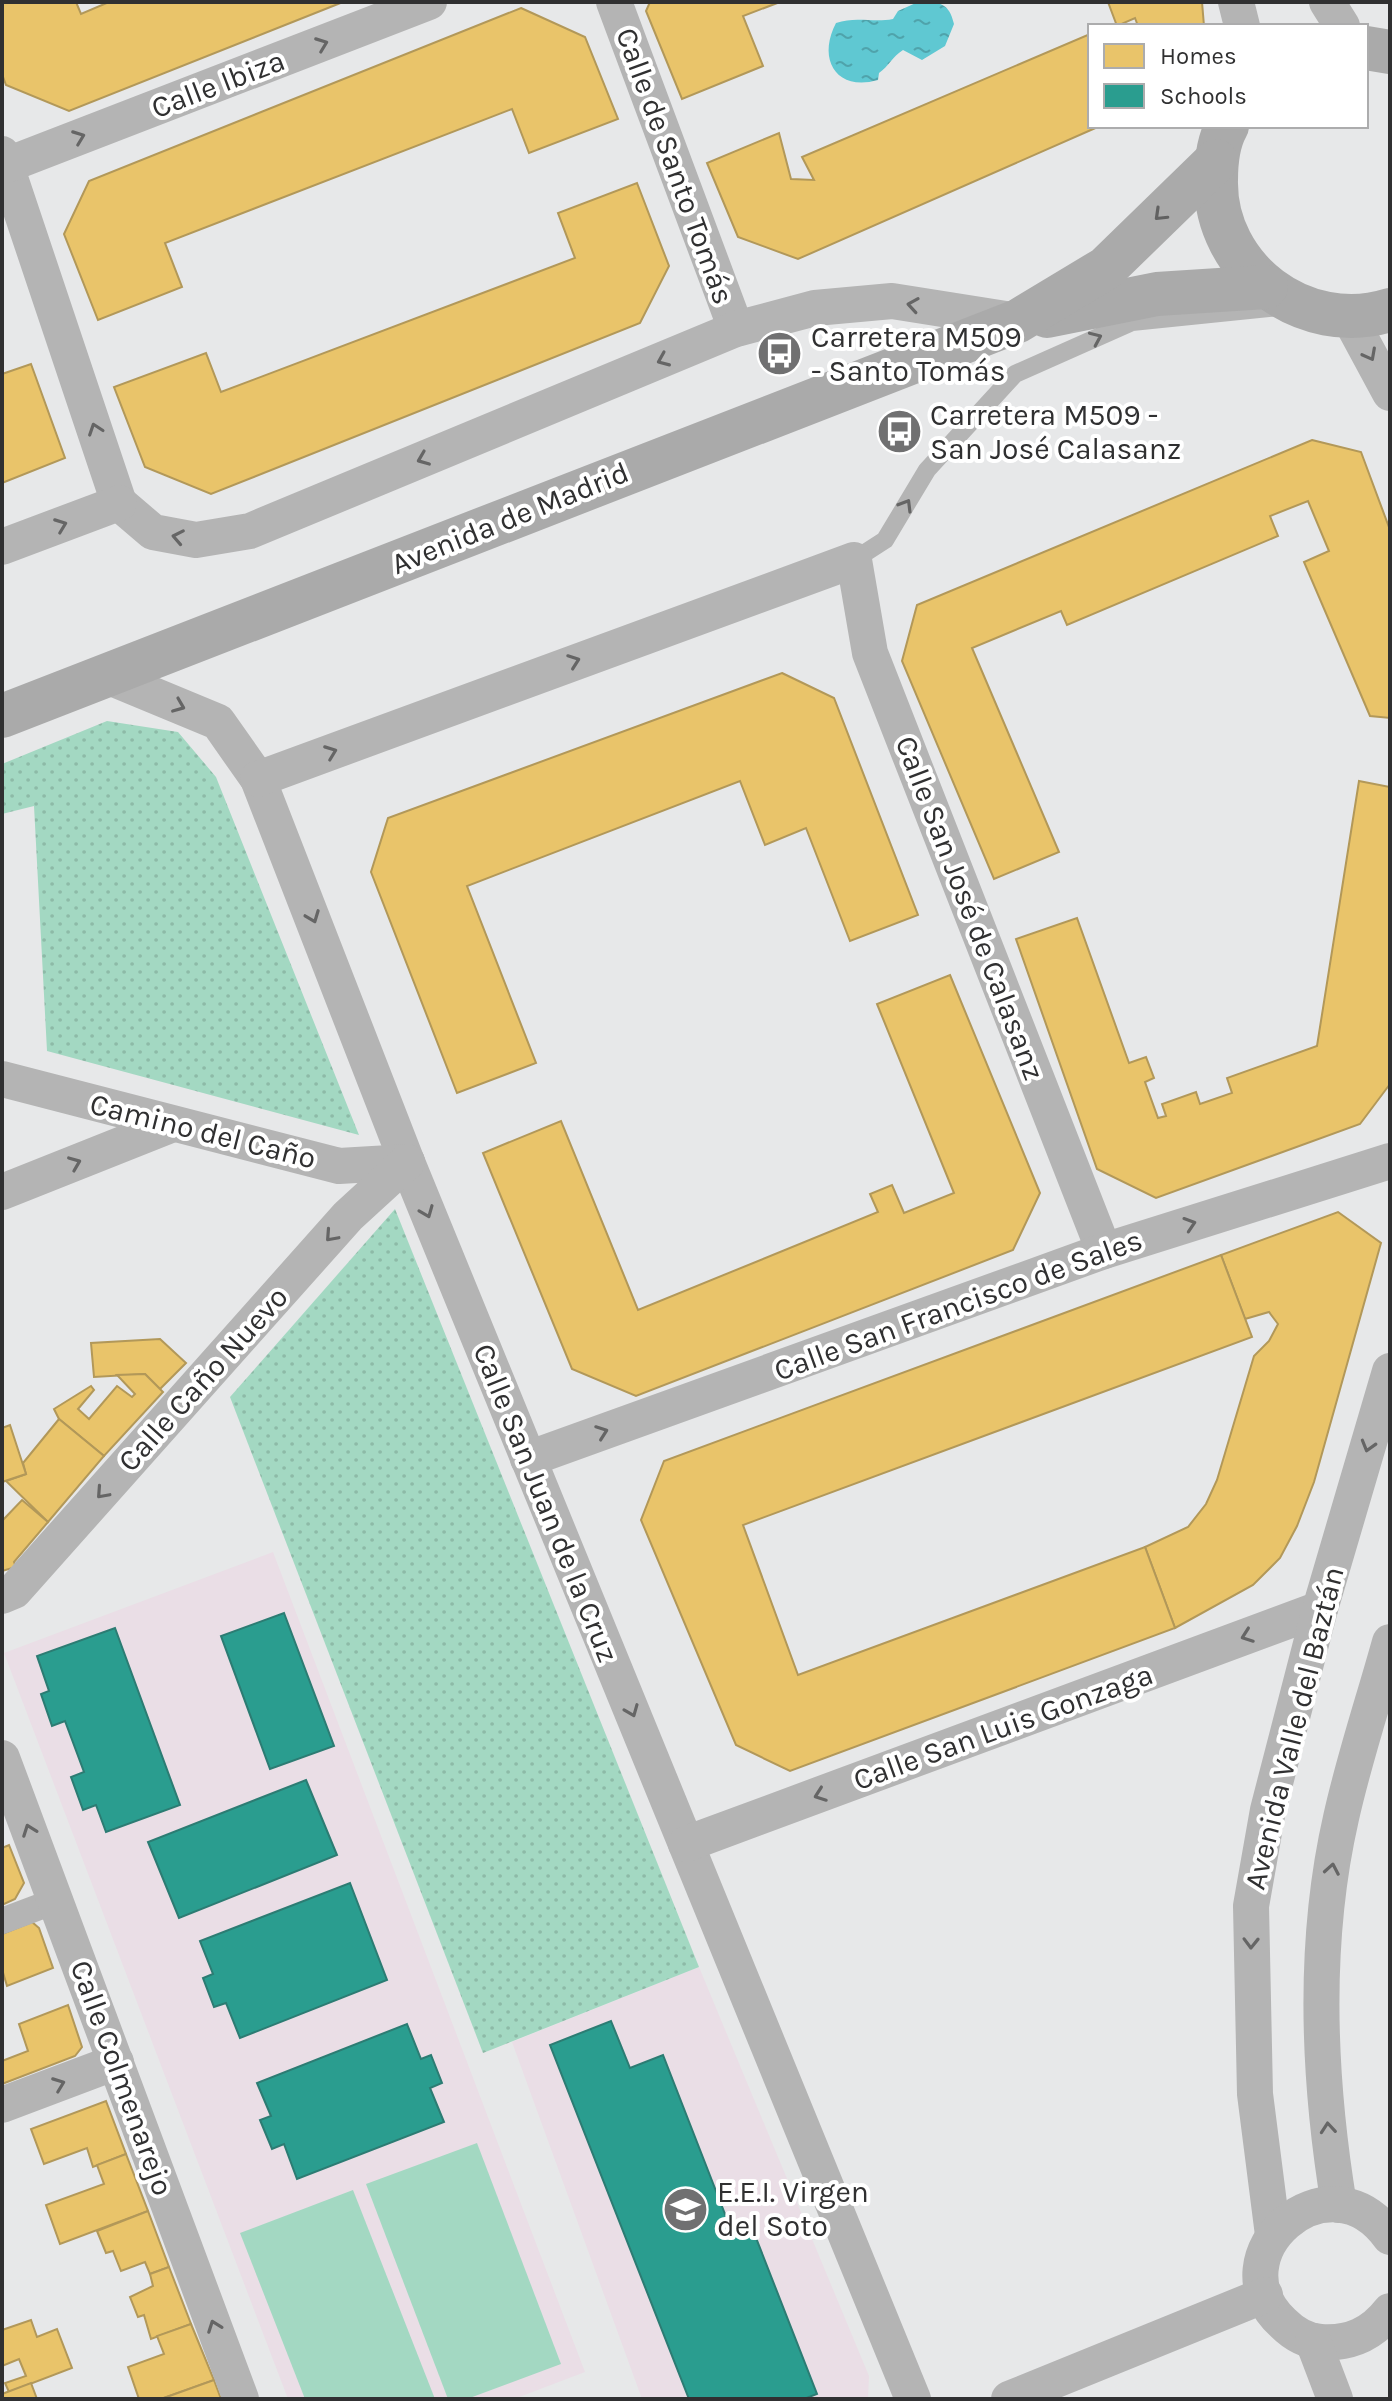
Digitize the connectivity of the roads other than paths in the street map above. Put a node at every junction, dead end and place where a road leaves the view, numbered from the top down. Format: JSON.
{"nodes":[{"id":1,"x":429,"y":2,"type":"edge"},
{"id":2,"x":614,"y":2,"type":"edge"},
{"id":3,"x":1236,"y":2,"type":"edge"},
{"id":4,"x":1327,"y":2,"type":"edge"},
{"id":5,"x":1242,"y":24,"type":"edge"},
{"id":6,"x":1341,"y":24,"type":"edge"},
{"id":7,"x":1368,"y":48,"type":"edge"},
{"id":8,"x":1390,"y":52,"type":"edge"},
{"id":9,"x":1221,"y":143,"type":"edge"},
{"id":10,"x":4,"y":160,"type":"edge"},
{"id":11,"x":1281,"y":296,"type":"junction"},
{"id":12,"x":1370,"y":313,"type":"edge"},
{"id":13,"x":1018,"y":321,"type":"junction"},
{"id":14,"x":736,"y":329,"type":"junction"},
{"id":15,"x":1390,"y":393,"type":"edge"},
{"id":16,"x":119,"y":503,"type":"junction"},
{"id":17,"x":2,"y":547,"type":"edge"},
{"id":18,"x":854,"y":560,"type":"junction"},
{"id":19,"x":107,"y":676,"type":"junction"},
{"id":20,"x":2,"y":716,"type":"edge"},
{"id":21,"x":258,"y":779,"type":"junction"},
{"id":22,"x":2,"y":1079,"type":"edge"},
{"id":23,"x":173,"y":1124,"type":"junction"},
{"id":24,"x":1390,"y":1161,"type":"edge"},
{"id":25,"x":407,"y":1162,"type":"junction"},
{"id":26,"x":2,"y":1192,"type":"edge"},
{"id":27,"x":1104,"y":1251,"type":"junction"},
{"id":28,"x":1390,"y":1371,"type":"edge"},
{"id":29,"x":528,"y":1459,"type":"junction"},
{"id":30,"x":2,"y":1596,"type":"edge"},
{"id":31,"x":1320,"y":1609,"type":"junction"},
{"id":32,"x":1390,"y":1642,"type":"edge"},
{"id":33,"x":2,"y":1758,"type":"edge"},
{"id":34,"x":686,"y":1844,"type":"junction"},
{"id":35,"x":55,"y":1901,"type":"junction"},
{"id":36,"x":2,"y":1921,"type":"edge"},
{"id":37,"x":116,"y":2062,"type":"junction"},
{"id":38,"x":2,"y":2105,"type":"edge"},
{"id":39,"x":1339,"y":2205,"type":"junction"},
{"id":40,"x":1273,"y":2235,"type":"junction"},
{"id":41,"x":1390,"y":2237,"type":"edge"},
{"id":42,"x":1265,"y":2295,"type":"junction"},
{"id":43,"x":1387,"y":2329,"type":"edge"},
{"id":44,"x":1313,"y":2341,"type":"junction"},
{"id":45,"x":241,"y":2399,"type":"edge"},
{"id":46,"x":913,"y":2399,"type":"edge"},
{"id":47,"x":1009,"y":2399,"type":"edge"},
{"id":48,"x":1335,"y":2399,"type":"edge"}],
"edges":[{"from":10,"to":1,"type":"street","name":"Calle Ibiza","one_way":true},
{"from":2,"to":14,"type":"street","name":"Calle de Santo Tomás"},
{"from":3,"to":5,"type":"street"},
{"from":4,"to":6,"type":"street"},
{"from":7,"to":8,"type":"main road"},
{"from":9,"to":11,"type":"main road"},
{"from":9,"to":13,"type":"main road","name":"Avenida de Madrid","one_way":true},
{"from":16,"to":10,"type":"street","one_way":true},
{"from":11,"to":12,"type":"main road"},
{"from":11,"to":13,"type":"main road","name":"Avenida de Madrid"},
{"from":18,"to":11,"type":"lane","one_way":true},
{"from":12,"to":15,"type":"street","one_way":true},
{"from":13,"to":14,"type":"street","name":"Avenida de Madrid","one_way":true},
{"from":13,"to":19,"type":"main road","name":"Avenida de Madrid"},
{"from":14,"to":16,"type":"street","name":"Avenida de Madrid","one_way":true},
{"from":17,"to":16,"type":"street","one_way":true},
{"from":21,"to":18,"type":"street","one_way":true},
{"from":18,"to":27,"type":"street","name":"Calle San José de Calasanz"},
{"from":19,"to":20,"type":"main road","name":"Avenida de Madrid"},
{"from":19,"to":21,"type":"street","name":"Calle San Juan de la Cruz","one_way":true},
{"from":21,"to":25,"type":"street","name":"Calle San Juan de la Cruz","one_way":true},
{"from":22,"to":23,"type":"street","name":"Camino del Caño"},
{"from":23,"to":25,"type":"street","name":"Camino del Caño"},
{"from":26,"to":23,"type":"street","one_way":true},
{"from":27,"to":24,"type":"street","name":"Calle San Francisco de Sales","one_way":true},
{"from":25,"to":29,"type":"street","name":"Calle San Juan de la Cruz","one_way":true},
{"from":25,"to":30,"type":"street","name":"Calle Caño Nuevo","one_way":true},
{"from":29,"to":27,"type":"street","name":"Calle San Francisco de Sales","one_way":true},
{"from":28,"to":31,"type":"street","name":"Avenida Valle del Baztán","one_way":true},
{"from":29,"to":34,"type":"street","name":"Calle San Juan de la Cruz","one_way":true},
{"from":31,"to":34,"type":"street","name":"Calle San Luis Gonzaga","one_way":true},
{"from":31,"to":40,"type":"street","name":"Avenida Valle del Baztán","one_way":true},
{"from":39,"to":32,"type":"street","one_way":true},
{"from":35,"to":33,"type":"street","name":"Calle Colmenarejo","one_way":true},
{"from":34,"to":46,"type":"street","name":"Calle San Juan de la Cruz"},
{"from":35,"to":36,"type":"street"},
{"from":35,"to":37,"type":"street","name":"Calle Colmenarejo"},
{"from":38,"to":37,"type":"street","one_way":true},
{"from":45,"to":37,"type":"street","name":"Calle Colmenarejo","one_way":true},
{"from":39,"to":40,"type":"street"},
{"from":39,"to":41,"type":"street"},
{"from":40,"to":42,"type":"street"},
{"from":42,"to":44,"type":"street"},
{"from":42,"to":47,"type":"street"},
{"from":43,"to":44,"type":"street"},
{"from":44,"to":48,"type":"street"}]}
